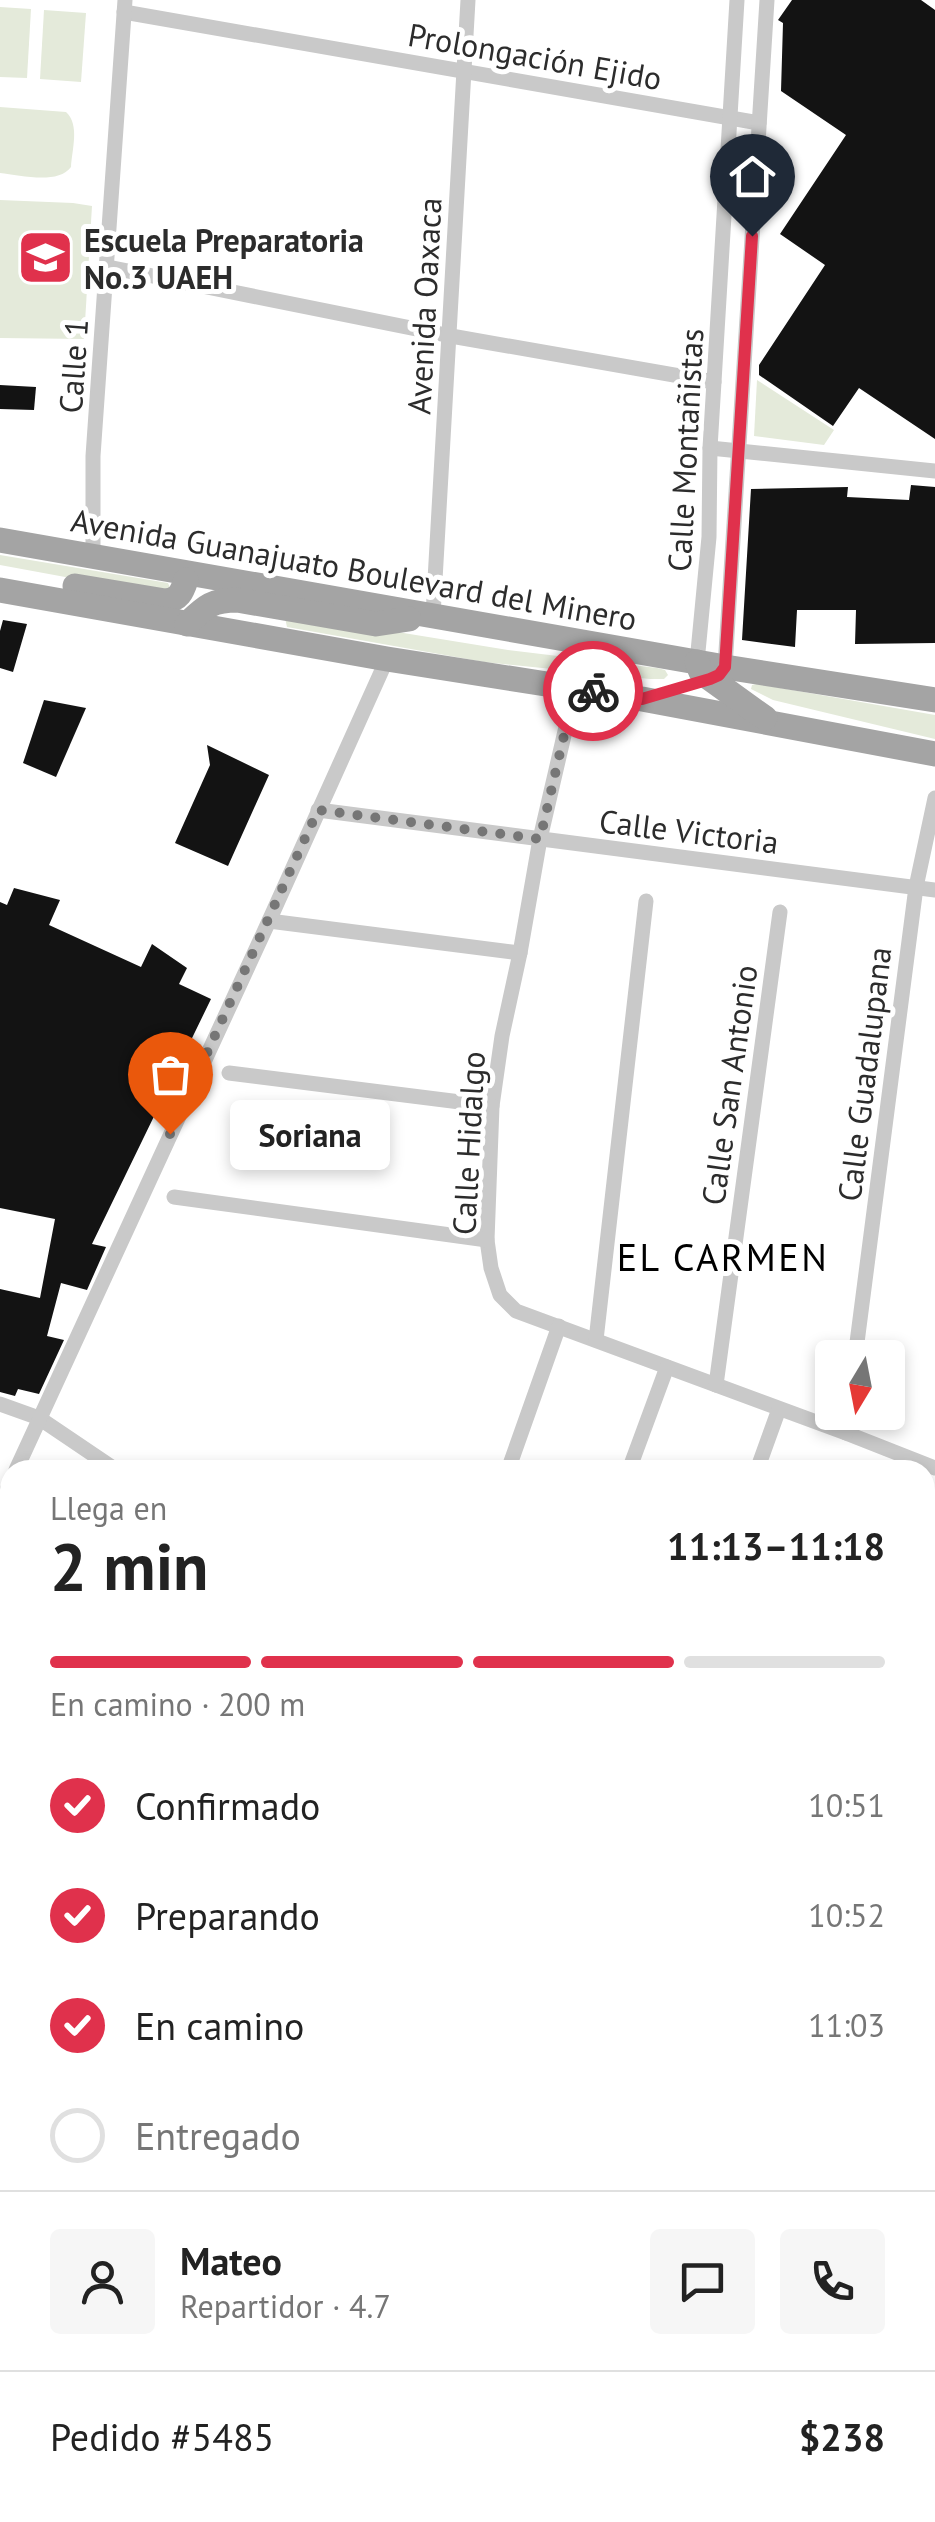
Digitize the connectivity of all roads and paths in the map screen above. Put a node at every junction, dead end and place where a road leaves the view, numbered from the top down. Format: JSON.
{"nodes":[{"id":1,"x":468,"y":0,"type":"edge"},
{"id":2,"x":737,"y":0,"type":"edge"},
{"id":3,"x":767,"y":0,"type":"edge"},
{"id":4,"x":124,"y":6,"type":"edge"},
{"id":5,"x":464,"y":72,"type":"junction"},
{"id":6,"x":730,"y":118,"type":"junction"},
{"id":7,"x":759,"y":123,"type":"junction"},
{"id":8,"x":108,"y":267,"type":"junction"},
{"id":9,"x":450,"y":336,"type":"junction"},
{"id":10,"x":714,"y":382,"type":"junction"},
{"id":11,"x":710,"y":448,"type":"junction"},
{"id":12,"x":738,"y":451,"type":"junction"},
{"id":13,"x":935,"y":471,"type":"edge"},
{"id":14,"x":0,"y":540,"type":"edge"},
{"id":15,"x":93,"y":556,"type":"junction"},
{"id":16,"x":181,"y":575,"type":"junction"},
{"id":17,"x":0,"y":590,"type":"edge"},
{"id":18,"x":27,"y":595,"type":"junction"},
{"id":19,"x":284,"y":608,"type":"junction"},
{"id":20,"x":433,"y":616,"type":"junction"},
{"id":21,"x":202,"y":620,"type":"junction"},
{"id":22,"x":264,"y":638,"type":"junction"},
{"id":23,"x":387,"y":659,"type":"junction"},
{"id":24,"x":711,"y":669,"type":"junction"},
{"id":25,"x":575,"y":688,"type":"junction"},
{"id":26,"x":642,"y":699,"type":"junction"},
{"id":27,"x":935,"y":700,"type":"edge"},
{"id":28,"x":773,"y":724,"type":"junction"},
{"id":29,"x":935,"y":754,"type":"edge"},
{"id":30,"x":935,"y":798,"type":"edge"},
{"id":31,"x":318,"y":810,"type":"junction"},
{"id":32,"x":540,"y":839,"type":"junction"},
{"id":33,"x":916,"y":888,"type":"junction"},
{"id":34,"x":935,"y":890,"type":"edge"},
{"id":35,"x":646,"y":901,"type":"dead end"},
{"id":36,"x":780,"y":912,"type":"dead end"},
{"id":37,"x":269,"y":921,"type":"junction"},
{"id":38,"x":520,"y":953,"type":"junction"},
{"id":39,"x":229,"y":1074,"type":"dead end"},
{"id":40,"x":492,"y":1106,"type":"junction"},
{"id":41,"x":174,"y":1197,"type":"dead end"},
{"id":42,"x":487,"y":1240,"type":"junction"},
{"id":43,"x":559,"y":1326,"type":"junction"},
{"id":44,"x":596,"y":1340,"type":"junction"},
{"id":45,"x":858,"y":1340,"type":"edge"},
{"id":46,"x":667,"y":1368,"type":"junction"},
{"id":47,"x":716,"y":1385,"type":"junction"},
{"id":48,"x":0,"y":1404,"type":"edge"},
{"id":49,"x":779,"y":1409,"type":"junction"},
{"id":50,"x":38,"y":1418,"type":"junction"},
{"id":51,"x":846,"y":1432,"type":"joint"},
{"id":52,"x":20,"y":1460,"type":"edge"},
{"id":53,"x":101,"y":1460,"type":"edge"},
{"id":54,"x":512,"y":1460,"type":"edge"},
{"id":55,"x":633,"y":1460,"type":"edge"},
{"id":56,"x":760,"y":1460,"type":"edge"},
{"id":57,"x":894,"y":1460,"type":"edge"}],
"edges":[{"from":1,"to":5,"type":"street","name":"Avenida Oaxaca"},
{"from":2,"to":6,"type":"street","name":"Calle Montañistas"},
{"from":3,"to":7,"type":"street","name":"Calle Montañistas"},
{"from":4,"to":5,"type":"street","name":"Prolongación Ejido"},
{"from":4,"to":8,"type":"street","name":"Calle 1"},
{"from":5,"to":6,"type":"street","name":"Prolongación Ejido"},
{"from":5,"to":9,"type":"street","name":"Avenida Oaxaca"},
{"from":6,"to":7,"type":"street","name":"Prolongación Ejido"},
{"from":6,"to":10,"type":"street","name":"Calle Montañistas"},
{"from":7,"to":12,"type":"street","name":"Calle Montañistas"},
{"from":8,"to":9,"type":"street"},
{"from":8,"to":15,"type":"street","name":"Calle 1"},
{"from":9,"to":10,"type":"street"},
{"from":9,"to":20,"type":"street","name":"Avenida Oaxaca"},
{"from":10,"to":11,"type":"street","name":"Calle Montañistas"},
{"from":11,"to":12,"type":"street"},
{"from":11,"to":24,"type":"street","name":"Calle Montañistas"},
{"from":12,"to":13,"type":"street"},
{"from":12,"to":24,"type":"street","name":"Calle Montañistas"},
{"from":14,"to":15,"type":"main road","name":"Avenida Guanajuato Boulevard del Minero"},
{"from":15,"to":16,"type":"main road","name":"Avenida Guanajuato Boulevard del Minero"},
{"from":16,"to":18,"type":"main road"},
{"from":16,"to":20,"type":"main road","name":"Avenida Guanajuato Boulevard del Minero"},
{"from":16,"to":21,"type":"main road"},
{"from":17,"to":18,"type":"main road"},
{"from":18,"to":21,"type":"main road"},
{"from":19,"to":20,"type":"main road"},
{"from":19,"to":21,"type":"main road"},
{"from":19,"to":22,"type":"main road"},
{"from":20,"to":24,"type":"main road","name":"Avenida Guanajuato Boulevard del Minero"},
{"from":21,"to":22,"type":"main road"},
{"from":22,"to":23,"type":"main road"},
{"from":23,"to":25,"type":"main road"},
{"from":23,"to":31,"type":"street"},
{"from":24,"to":26,"type":"main road"},
{"from":24,"to":27,"type":"main road","name":"Avenida Guanajuato Boulevard del Minero"},
{"from":24,"to":28,"type":"main road"},
{"from":25,"to":26,"type":"main road"},
{"from":25,"to":32,"type":"street","name":"Calle Hidalgo"},
{"from":26,"to":28,"type":"main road"},
{"from":28,"to":29,"type":"main road"},
{"from":30,"to":33,"type":"street","name":"Calle Guadalupana"},
{"from":31,"to":32,"type":"street","name":"Calle Victoria"},
{"from":31,"to":37,"type":"street"},
{"from":32,"to":33,"type":"street","name":"Calle Victoria"},
{"from":32,"to":38,"type":"street","name":"Calle Hidalgo"},
{"from":33,"to":34,"type":"street","name":"Calle Victoria"},
{"from":33,"to":45,"type":"street","name":"Calle Guadalupana"},
{"from":35,"to":44,"type":"street"},
{"from":36,"to":47,"type":"street","name":"Calle San Antonio"},
{"from":37,"to":38,"type":"street"},
{"from":37,"to":50,"type":"street"},
{"from":38,"to":40,"type":"street","name":"Calle Hidalgo"},
{"from":39,"to":40,"type":"street"},
{"from":40,"to":42,"type":"street","name":"Calle Hidalgo"},
{"from":41,"to":42,"type":"street"},
{"from":42,"to":43,"type":"street","name":"Calle Hidalgo"},
{"from":43,"to":44,"type":"street","name":"Calle Hidalgo"},
{"from":43,"to":54,"type":"street"},
{"from":44,"to":46,"type":"street","name":"Calle Hidalgo"},
{"from":46,"to":47,"type":"street","name":"Calle Hidalgo"},
{"from":46,"to":55,"type":"street"},
{"from":47,"to":49,"type":"street","name":"Calle Hidalgo"},
{"from":48,"to":50,"type":"street"},
{"from":49,"to":51,"type":"street","name":"Calle Hidalgo"},
{"from":49,"to":56,"type":"street"},
{"from":50,"to":52,"type":"street"},
{"from":50,"to":53,"type":"street"},
{"from":51,"to":57,"type":"street","name":"Calle Hidalgo"}]}
